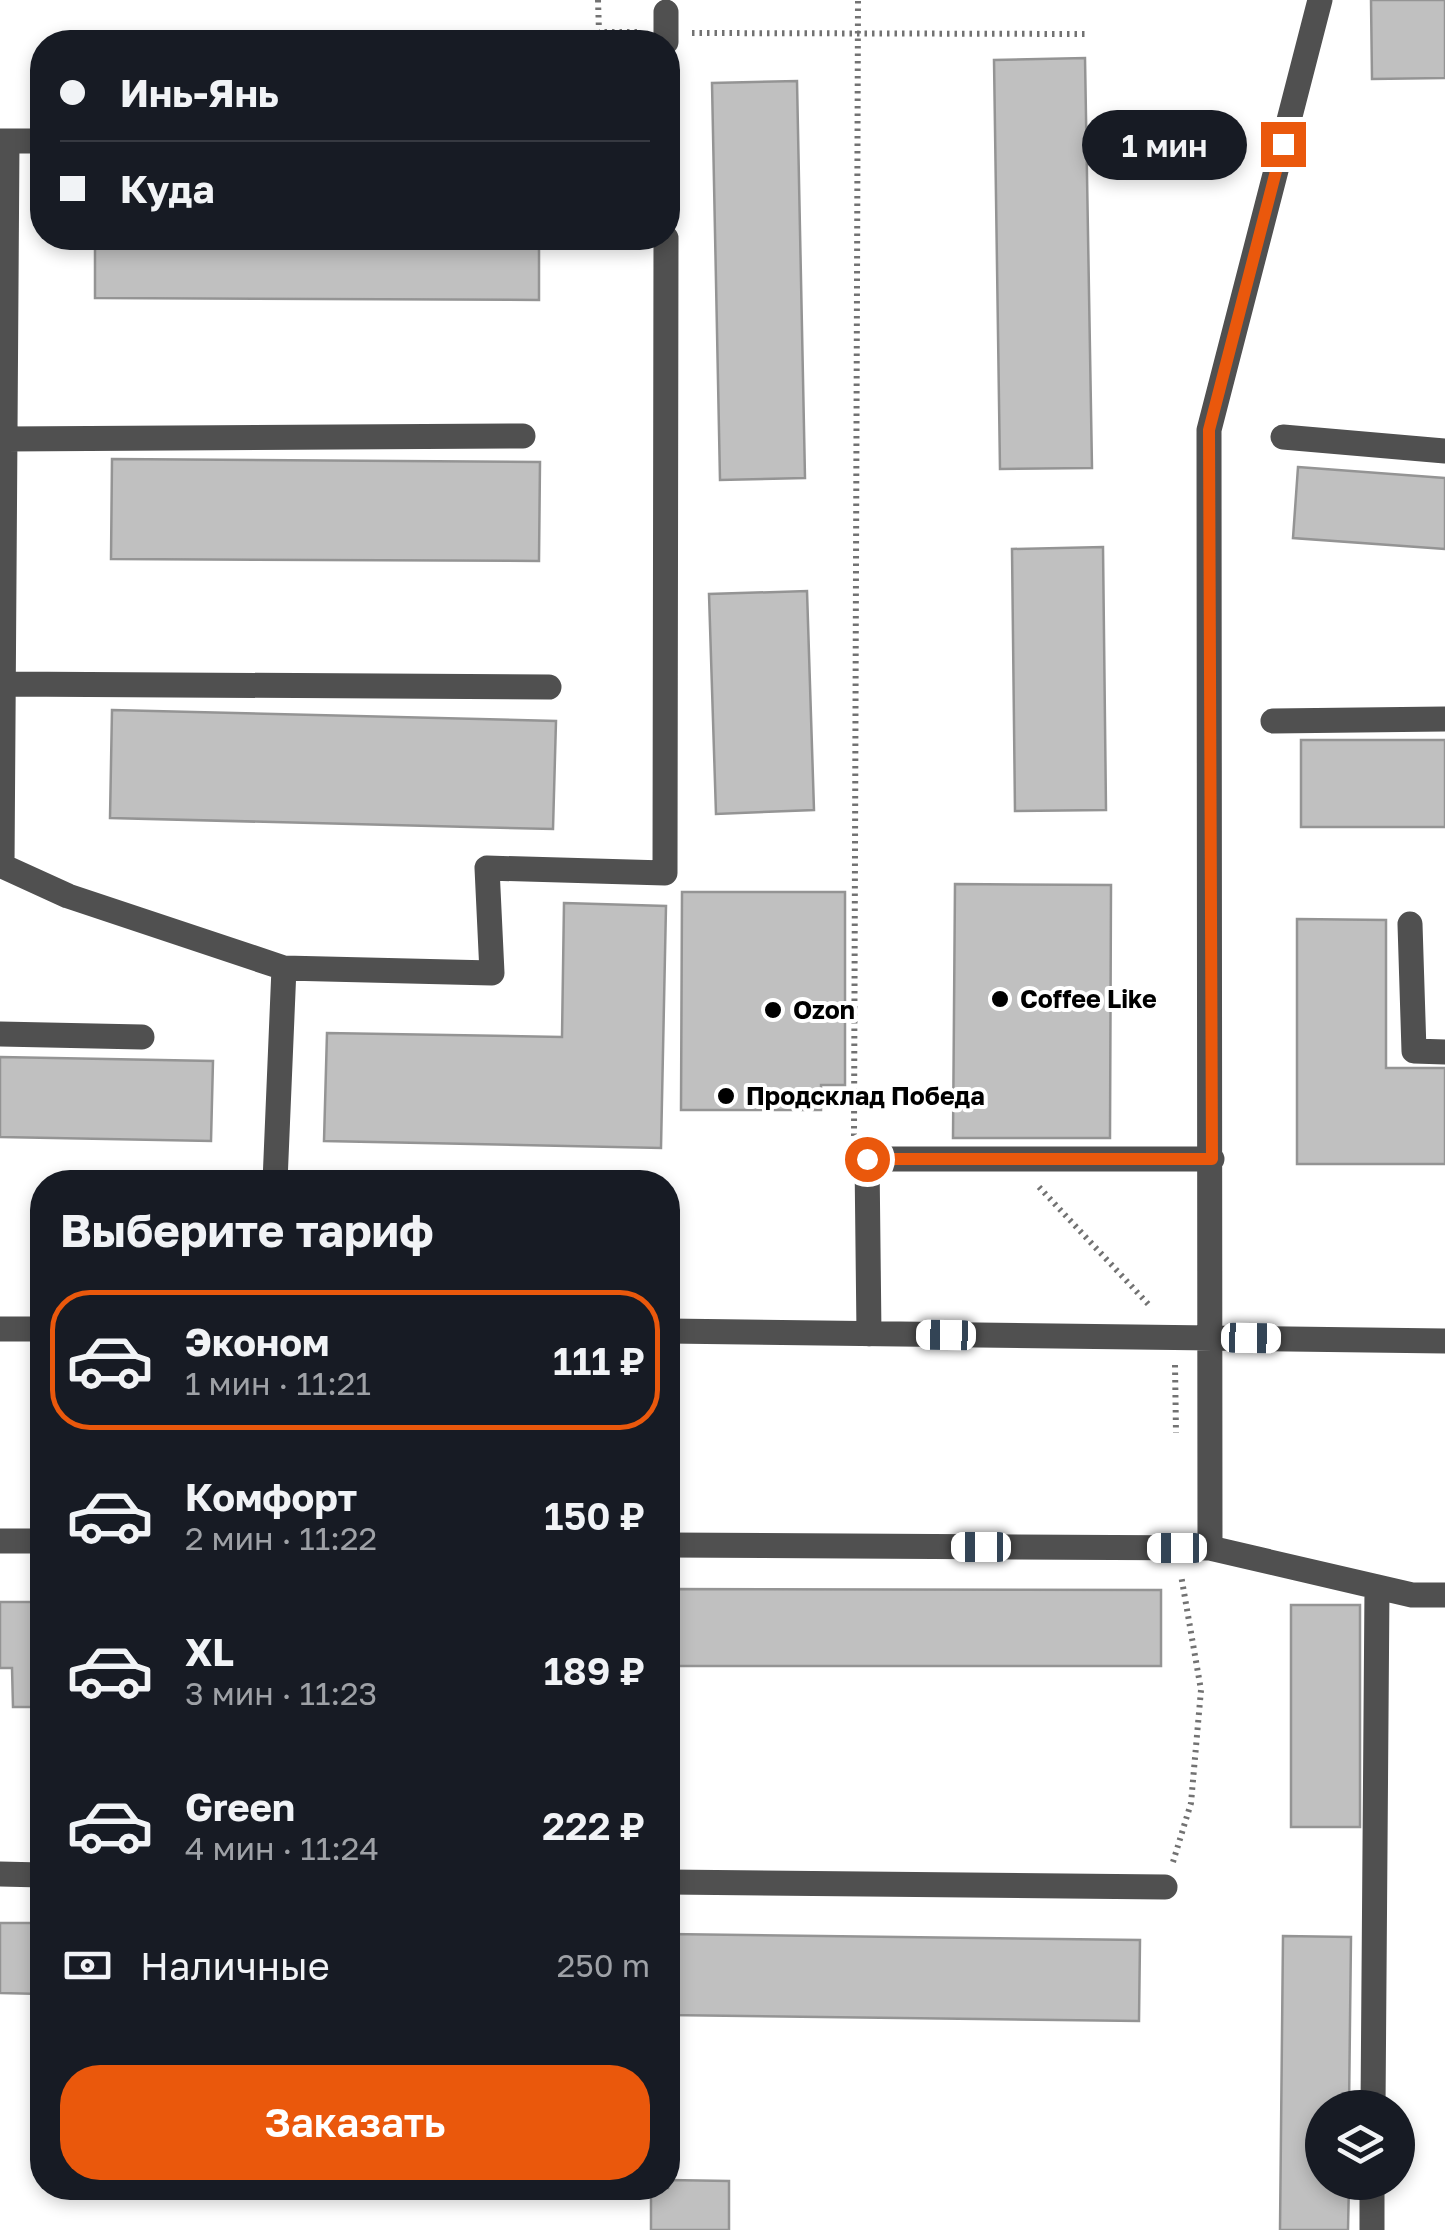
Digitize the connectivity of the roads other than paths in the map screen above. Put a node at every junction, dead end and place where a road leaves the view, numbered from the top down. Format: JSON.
{"nodes":[{"id":1,"x":1320,"y":0,"type":"edge"},
{"id":2,"x":4,"y":141,"type":"edge"},
{"id":3,"x":30,"y":141,"type":"edge"},
{"id":4,"x":666,"y":250,"type":"edge"},
{"id":5,"x":523,"y":436,"type":"dead end"},
{"id":6,"x":1283,"y":438,"type":"dead end"},
{"id":7,"x":5,"y":439,"type":"junction"},
{"id":8,"x":1445,"y":451,"type":"edge"},
{"id":9,"x":5,"y":684,"type":"junction"},
{"id":10,"x":549,"y":687,"type":"dead end"},
{"id":11,"x":1445,"y":718,"type":"edge"},
{"id":12,"x":1273,"y":721,"type":"dead end"},
{"id":13,"x":2,"y":772,"type":"edge"},
{"id":14,"x":1410,"y":924,"type":"dead end"},
{"id":15,"x":284,"y":968,"type":"junction"},
{"id":16,"x":0,"y":1034,"type":"edge"},
{"id":17,"x":142,"y":1037,"type":"dead end"},
{"id":18,"x":1445,"y":1052,"type":"edge"},
{"id":19,"x":1212,"y":1159,"type":"junction"},
{"id":20,"x":275,"y":1170,"type":"edge"},
{"id":21,"x":30,"y":1329,"type":"edge"},
{"id":22,"x":0,"y":1330,"type":"edge"},
{"id":23,"x":680,"y":1332,"type":"edge"},
{"id":24,"x":869,"y":1334,"type":"junction"},
{"id":25,"x":1212,"y":1338,"type":"junction"},
{"id":26,"x":1445,"y":1341,"type":"edge"},
{"id":27,"x":0,"y":1541,"type":"edge"},
{"id":28,"x":30,"y":1541,"type":"edge"},
{"id":29,"x":680,"y":1545,"type":"edge"},
{"id":30,"x":1210,"y":1548,"type":"junction"},
{"id":31,"x":1377,"y":1587,"type":"junction"},
{"id":32,"x":1445,"y":1594,"type":"edge"},
{"id":33,"x":0,"y":1874,"type":"edge"},
{"id":34,"x":30,"y":1875,"type":"edge"},
{"id":35,"x":680,"y":1882,"type":"edge"},
{"id":36,"x":1165,"y":1887,"type":"road end"},
{"id":37,"x":1372,"y":2090,"type":"edge"},
{"id":38,"x":1372,"y":2200,"type":"edge"},
{"id":39,"x":1372,"y":2230,"type":"edge"}],
"edges":[{"from":1,"to":19,"type":"street"},
{"from":2,"to":3,"type":"street"},
{"from":2,"to":7,"type":"street"},
{"from":4,"to":15,"type":"street"},
{"from":5,"to":7,"type":"street"},
{"from":6,"to":8,"type":"street"},
{"from":7,"to":9,"type":"street"},
{"from":9,"to":10,"type":"street"},
{"from":9,"to":13,"type":"street"},
{"from":11,"to":12,"type":"street"},
{"from":13,"to":15,"type":"street"},
{"from":14,"to":18,"type":"street"},
{"from":15,"to":20,"type":"street"},
{"from":16,"to":17,"type":"street"},
{"from":19,"to":24,"type":"street"},
{"from":19,"to":25,"type":"street"},
{"from":21,"to":22,"type":"street"},
{"from":23,"to":24,"type":"street"},
{"from":24,"to":25,"type":"street"},
{"from":25,"to":26,"type":"street"},
{"from":25,"to":30,"type":"street"},
{"from":27,"to":28,"type":"street"},
{"from":29,"to":30,"type":"street"},
{"from":30,"to":31,"type":"street"},
{"from":31,"to":32,"type":"street"},
{"from":31,"to":37,"type":"street"},
{"from":33,"to":34,"type":"street"},
{"from":35,"to":36,"type":"street"},
{"from":38,"to":39,"type":"street"}]}
